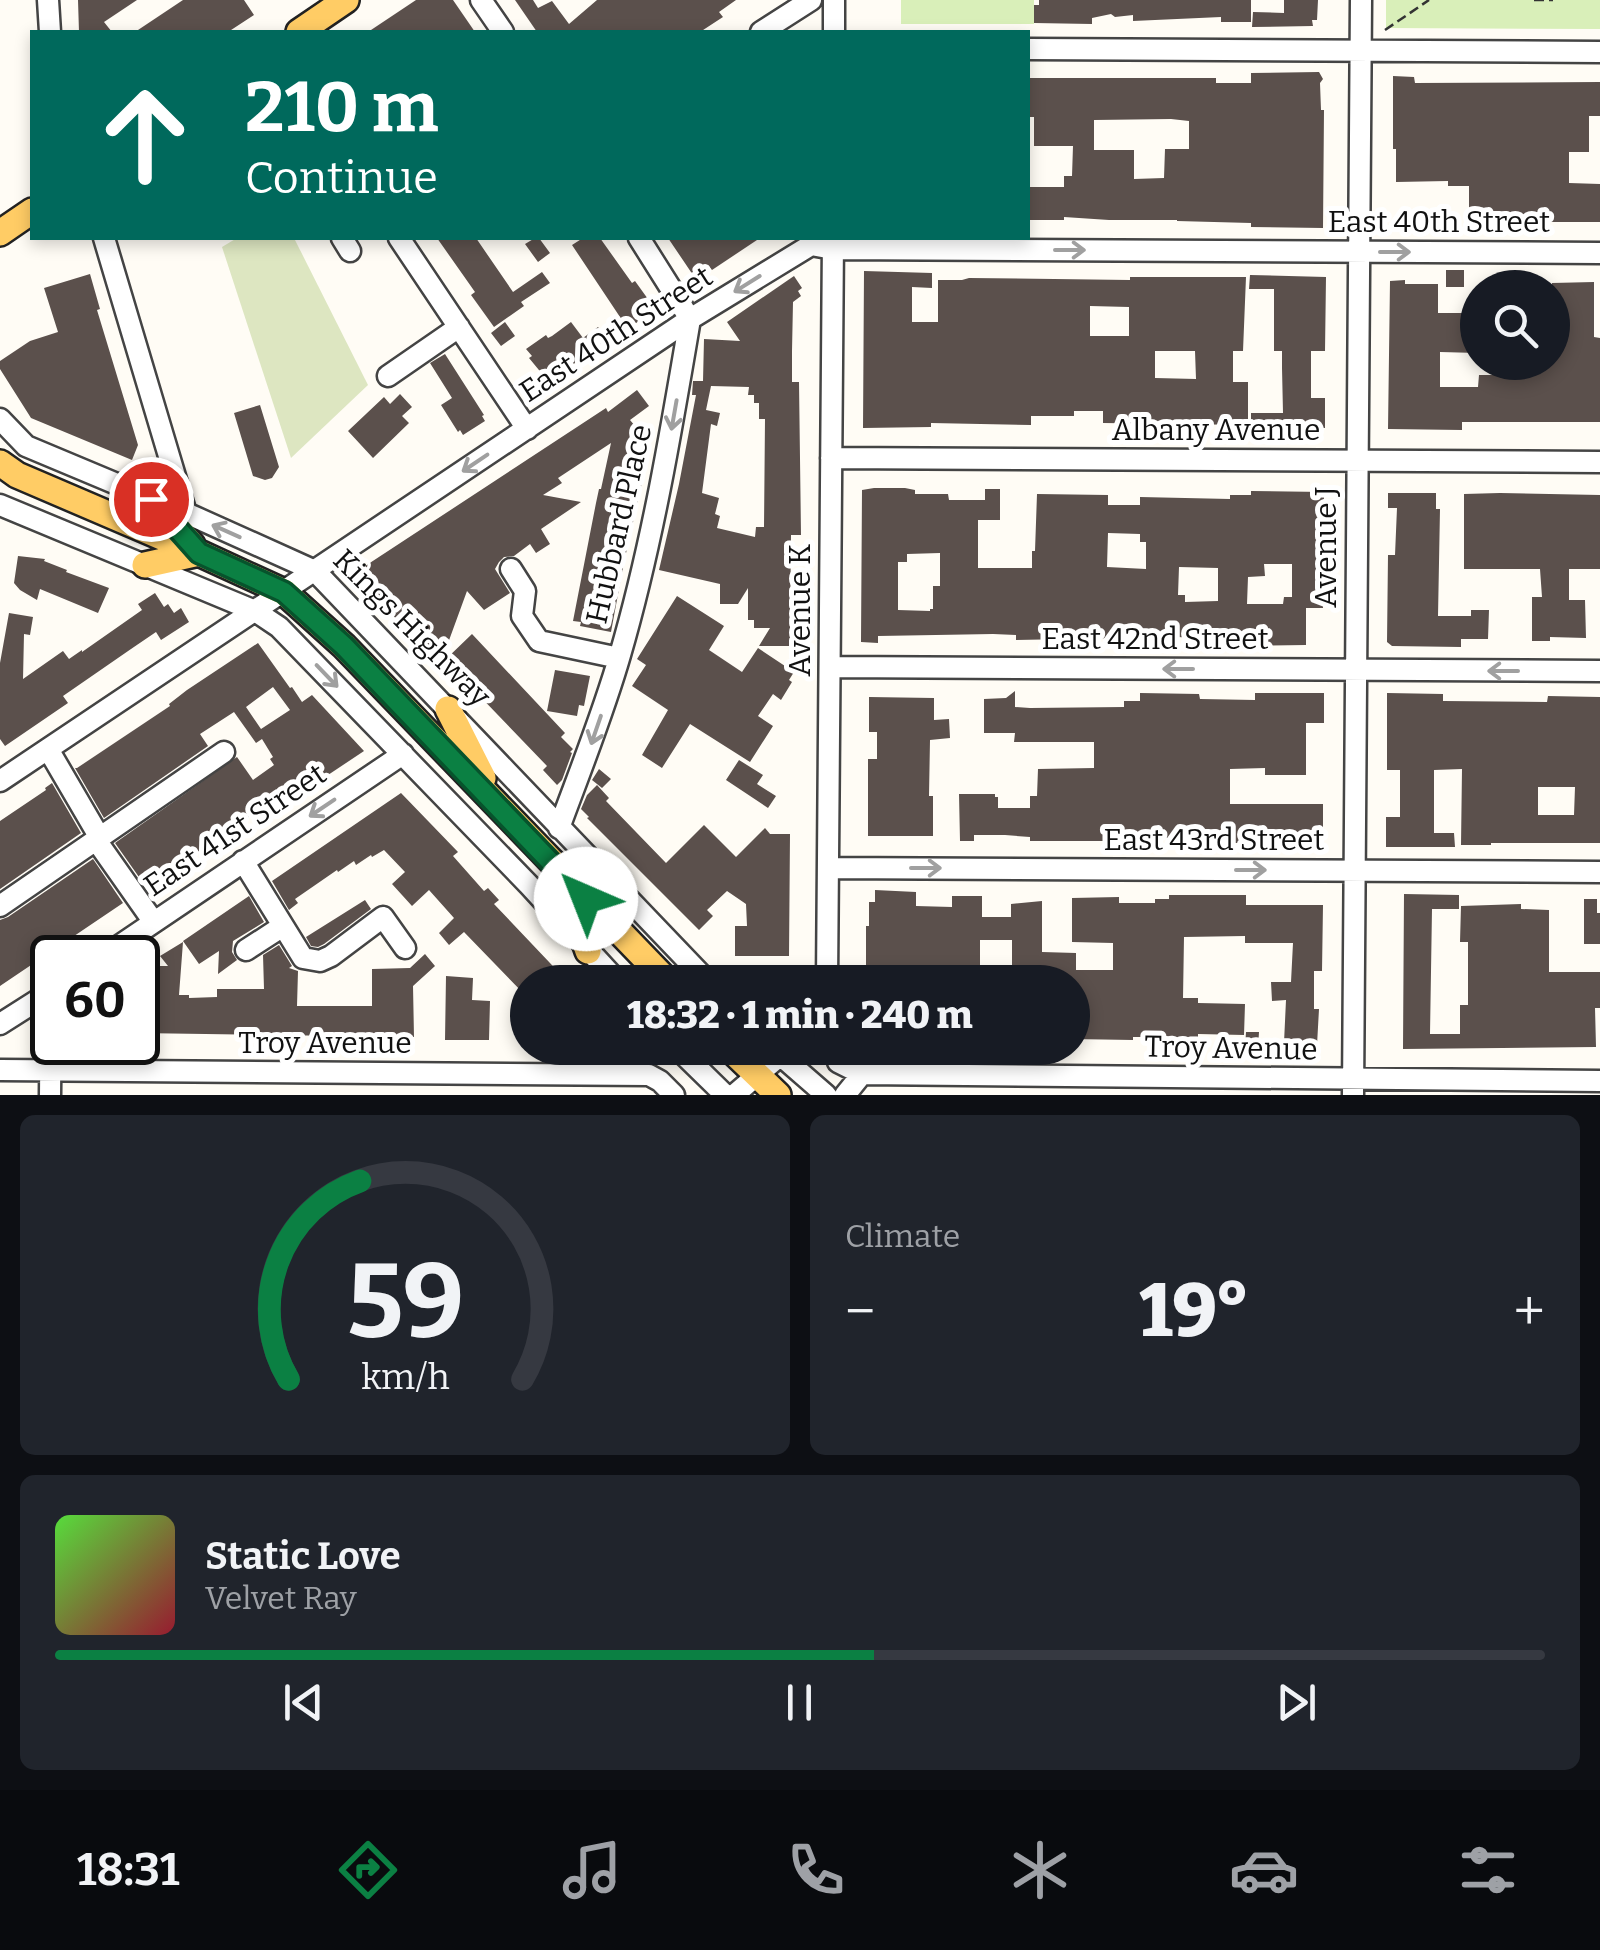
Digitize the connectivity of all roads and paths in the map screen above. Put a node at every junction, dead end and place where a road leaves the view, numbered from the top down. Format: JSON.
{"nodes":[{"id":1,"x":48,"y":0,"type":"edge"},
{"id":2,"x":346,"y":0,"type":"edge"},
{"id":3,"x":482,"y":0,"type":"edge"},
{"id":4,"x":811,"y":0,"type":"edge"},
{"id":5,"x":834,"y":0,"type":"edge"},
{"id":6,"x":1361,"y":0,"type":"edge"},
{"id":7,"x":1429,"y":0,"type":"edge"},
{"id":8,"x":1534,"y":0,"type":"edge"},
{"id":9,"x":1554,"y":0,"type":"edge"},
{"id":10,"x":50,"y":30,"type":"edge"},
{"id":11,"x":302,"y":30,"type":"edge"},
{"id":12,"x":503,"y":30,"type":"edge"},
{"id":13,"x":764,"y":30,"type":"edge"},
{"id":14,"x":834,"y":30,"type":"edge"},
{"id":15,"x":1384,"y":31,"type":"dead end"},
{"id":16,"x":1030,"y":48,"type":"edge"},
{"id":17,"x":1361,"y":50,"type":"junction"},
{"id":18,"x":1600,"y":52,"type":"edge"},
{"id":19,"x":30,"y":212,"type":"edge"},
{"id":20,"x":0,"y":233,"type":"edge"},
{"id":21,"x":105,"y":240,"type":"edge"},
{"id":22,"x":400,"y":240,"type":"edge"},
{"id":23,"x":641,"y":240,"type":"edge"},
{"id":24,"x":833,"y":243,"type":"edge"},
{"id":25,"x":1358,"y":252,"type":"junction"},
{"id":26,"x":1600,"y":253,"type":"edge"},
{"id":27,"x":690,"y":319,"type":"junction"},
{"id":28,"x":459,"y":327,"type":"junction"},
{"id":29,"x":388,"y":376,"type":"dead end"},
{"id":30,"x":0,"y":420,"type":"edge"},
{"id":31,"x":527,"y":428,"type":"junction"},
{"id":32,"x":831,"y":458,"type":"junction"},
{"id":33,"x":1356,"y":460,"type":"junction"},
{"id":34,"x":1600,"y":462,"type":"edge"},
{"id":35,"x":0,"y":463,"type":"edge"},
{"id":36,"x":151,"y":499,"type":"junction"},
{"id":37,"x":0,"y":505,"type":"edge"},
{"id":38,"x":186,"y":513,"type":"junction"},
{"id":39,"x":199,"y":553,"type":"junction"},
{"id":40,"x":145,"y":565,"type":"junction"},
{"id":41,"x":511,"y":568,"type":"dead end"},
{"id":42,"x":315,"y":572,"type":"junction"},
{"id":43,"x":284,"y":592,"type":"junction"},
{"id":44,"x":255,"y":612,"type":"junction"},
{"id":45,"x":620,"y":658,"type":"junction"},
{"id":46,"x":830,"y":666,"type":"junction"},
{"id":47,"x":1355,"y":670,"type":"junction"},
{"id":48,"x":1600,"y":671,"type":"edge"},
{"id":49,"x":448,"y":709,"type":"junction"},
{"id":50,"x":48,"y":750,"type":"junction"},
{"id":51,"x":224,"y":752,"type":"dead end"},
{"id":52,"x":403,"y":754,"type":"junction"},
{"id":53,"x":0,"y":782,"type":"edge"},
{"id":54,"x":494,"y":800,"type":"junction"},
{"id":55,"x":559,"y":828,"type":"junction"},
{"id":56,"x":98,"y":839,"type":"junction"},
{"id":57,"x":243,"y":861,"type":"junction"},
{"id":58,"x":828,"y":868,"type":"junction"},
{"id":59,"x":1354,"y":870,"type":"junction"},
{"id":60,"x":1600,"y":872,"type":"edge"},
{"id":61,"x":561,"y":874,"type":"junction"},
{"id":62,"x":0,"y":906,"type":"edge"},
{"id":63,"x":153,"y":921,"type":"junction"},
{"id":64,"x":283,"y":926,"type":"junction"},
{"id":65,"x":133,"y":935,"type":"edge"},
{"id":66,"x":405,"y":948,"type":"dead end"},
{"id":67,"x":246,"y":950,"type":"dead end"},
{"id":68,"x":588,"y":951,"type":"junction"},
{"id":69,"x":602,"y":965,"type":"edge"},
{"id":70,"x":651,"y":965,"type":"edge"},
{"id":71,"x":692,"y":965,"type":"edge"},
{"id":72,"x":826,"y":965,"type":"edge"},
{"id":73,"x":30,"y":1006,"type":"edge"},
{"id":74,"x":0,"y":1024,"type":"edge"},
{"id":75,"x":50,"y":1065,"type":"edge"},
{"id":76,"x":694,"y":1065,"type":"edge"},
{"id":77,"x":745,"y":1065,"type":"edge"},
{"id":78,"x":767,"y":1065,"type":"edge"},
{"id":79,"x":796,"y":1065,"type":"edge"},
{"id":80,"x":844,"y":1065,"type":"edge"},
{"id":81,"x":0,"y":1070,"type":"edge"},
{"id":82,"x":50,"y":1072,"type":"junction"},
{"id":83,"x":862,"y":1074,"type":"junction"},
{"id":84,"x":756,"y":1076,"type":"junction"},
{"id":85,"x":1598,"y":1086,"type":"edge"},
{"id":86,"x":1353,"y":1087,"type":"edge"},
{"id":87,"x":50,"y":1095,"type":"edge"},
{"id":88,"x":674,"y":1095,"type":"edge"},
{"id":89,"x":725,"y":1095,"type":"edge"},
{"id":90,"x":734,"y":1095,"type":"edge"},
{"id":91,"x":778,"y":1095,"type":"edge"},
{"id":92,"x":826,"y":1095,"type":"edge"},
{"id":93,"x":845,"y":1095,"type":"edge"}],
"edges":[{"from":1,"to":10,"type":"street"},
{"from":2,"to":11,"type":"main road"},
{"from":3,"to":12,"type":"street"},
{"from":4,"to":13,"type":"street"},
{"from":5,"to":14,"type":"street"},
{"from":6,"to":17,"type":"street","name":"Avenue J"},
{"from":7,"to":15,"type":"path"},
{"from":8,"to":9,"type":"path"},
{"from":16,"to":17,"type":"street"},
{"from":17,"to":18,"type":"street"},
{"from":17,"to":25,"type":"street","name":"Avenue J"},
{"from":19,"to":20,"type":"main road"},
{"from":21,"to":38,"type":"street"},
{"from":22,"to":28,"type":"street"},
{"from":23,"to":27,"type":"street"},
{"from":24,"to":25,"type":"street","name":"East 40th Street","one_way":true},
{"from":24,"to":27,"type":"street","name":"East 40th Street","one_way":true},
{"from":24,"to":32,"type":"street","name":"Avenue K"},
{"from":25,"to":26,"type":"street","name":"East 40th Street","one_way":true},
{"from":25,"to":33,"type":"street","name":"Avenue J"},
{"from":27,"to":31,"type":"street","name":"East 40th Street"},
{"from":27,"to":45,"type":"street","name":"Hubbard Place","one_way":true},
{"from":28,"to":29,"type":"street"},
{"from":28,"to":31,"type":"street"},
{"from":30,"to":36,"type":"street","name":"Kings Highway"},
{"from":31,"to":42,"type":"street","name":"East 40th Street","one_way":true},
{"from":32,"to":33,"type":"street","name":"Albany Avenue"},
{"from":32,"to":46,"type":"street","name":"Avenue K"},
{"from":33,"to":34,"type":"street","name":"Albany Avenue"},
{"from":33,"to":47,"type":"street","name":"Avenue J"},
{"from":35,"to":39,"type":"main road","name":"Kings Highway"},
{"from":36,"to":38,"type":"street","name":"Kings Highway"},
{"from":36,"to":39,"type":"main road"},
{"from":37,"to":40,"type":"street"},
{"from":42,"to":38,"type":"street","name":"Kings Highway","one_way":true},
{"from":39,"to":40,"type":"main road"},
{"from":39,"to":43,"type":"main road","name":"Kings Highway"},
{"from":40,"to":44,"type":"street"},
{"from":41,"to":45,"type":"street"},
{"from":42,"to":43,"type":"street","name":"East 40th Street"},
{"from":42,"to":49,"type":"street","name":"Kings Highway"},
{"from":43,"to":44,"type":"street","name":"East 40th Street"},
{"from":43,"to":54,"type":"main road","name":"Kings Highway"},
{"from":44,"to":50,"type":"street","name":"East 40th Street"},
{"from":44,"to":52,"type":"street","one_way":true},
{"from":45,"to":55,"type":"street","name":"Hubbard Place","one_way":true},
{"from":47,"to":46,"type":"street","name":"East 42nd Street","one_way":true},
{"from":46,"to":58,"type":"street","name":"Avenue K"},
{"from":48,"to":47,"type":"street","name":"East 42nd Street","one_way":true},
{"from":47,"to":59,"type":"street","name":"Avenue J"},
{"from":49,"to":54,"type":"main road"},
{"from":49,"to":55,"type":"street","name":"Kings Highway"},
{"from":50,"to":53,"type":"street","name":"East 40th Street"},
{"from":50,"to":56,"type":"street"},
{"from":51,"to":56,"type":"street"},
{"from":52,"to":57,"type":"street","name":"East 41st Street","one_way":true},
{"from":52,"to":68,"type":"street"},
{"from":54,"to":61,"type":"main road","name":"Kings Highway"},
{"from":55,"to":71,"type":"street","name":"Kings Highway"},
{"from":56,"to":62,"type":"street"},
{"from":56,"to":63,"type":"street"},
{"from":57,"to":63,"type":"street","name":"East 41st Street"},
{"from":57,"to":64,"type":"street"},
{"from":58,"to":59,"type":"street","name":"East 43rd Street","one_way":true},
{"from":58,"to":72,"type":"street","name":"Avenue K"},
{"from":59,"to":60,"type":"street","name":"East 43rd Street"},
{"from":59,"to":86,"type":"street","name":"Avenue J"},
{"from":61,"to":68,"type":"main road"},
{"from":61,"to":70,"type":"main road","name":"Kings Highway"},
{"from":63,"to":65,"type":"street","name":"East 41st Street"},
{"from":64,"to":66,"type":"street"},
{"from":64,"to":67,"type":"street"},
{"from":68,"to":69,"type":"street"},
{"from":73,"to":74,"type":"street"},
{"from":75,"to":82,"type":"street"},
{"from":76,"to":89,"type":"street"},
{"from":77,"to":84,"type":"main road"},
{"from":78,"to":84,"type":"street"},
{"from":79,"to":92,"type":"street"},
{"from":80,"to":83,"type":"street"},
{"from":81,"to":82,"type":"street","name":"Troy Avenue"},
{"from":82,"to":87,"type":"street"},
{"from":82,"to":88,"type":"street","name":"Troy Avenue"},
{"from":83,"to":86,"type":"street","name":"Troy Avenue"},
{"from":83,"to":93,"type":"street"},
{"from":84,"to":90,"type":"street"},
{"from":84,"to":91,"type":"main road"},
{"from":85,"to":86,"type":"street","name":"Troy Avenue"}]}
